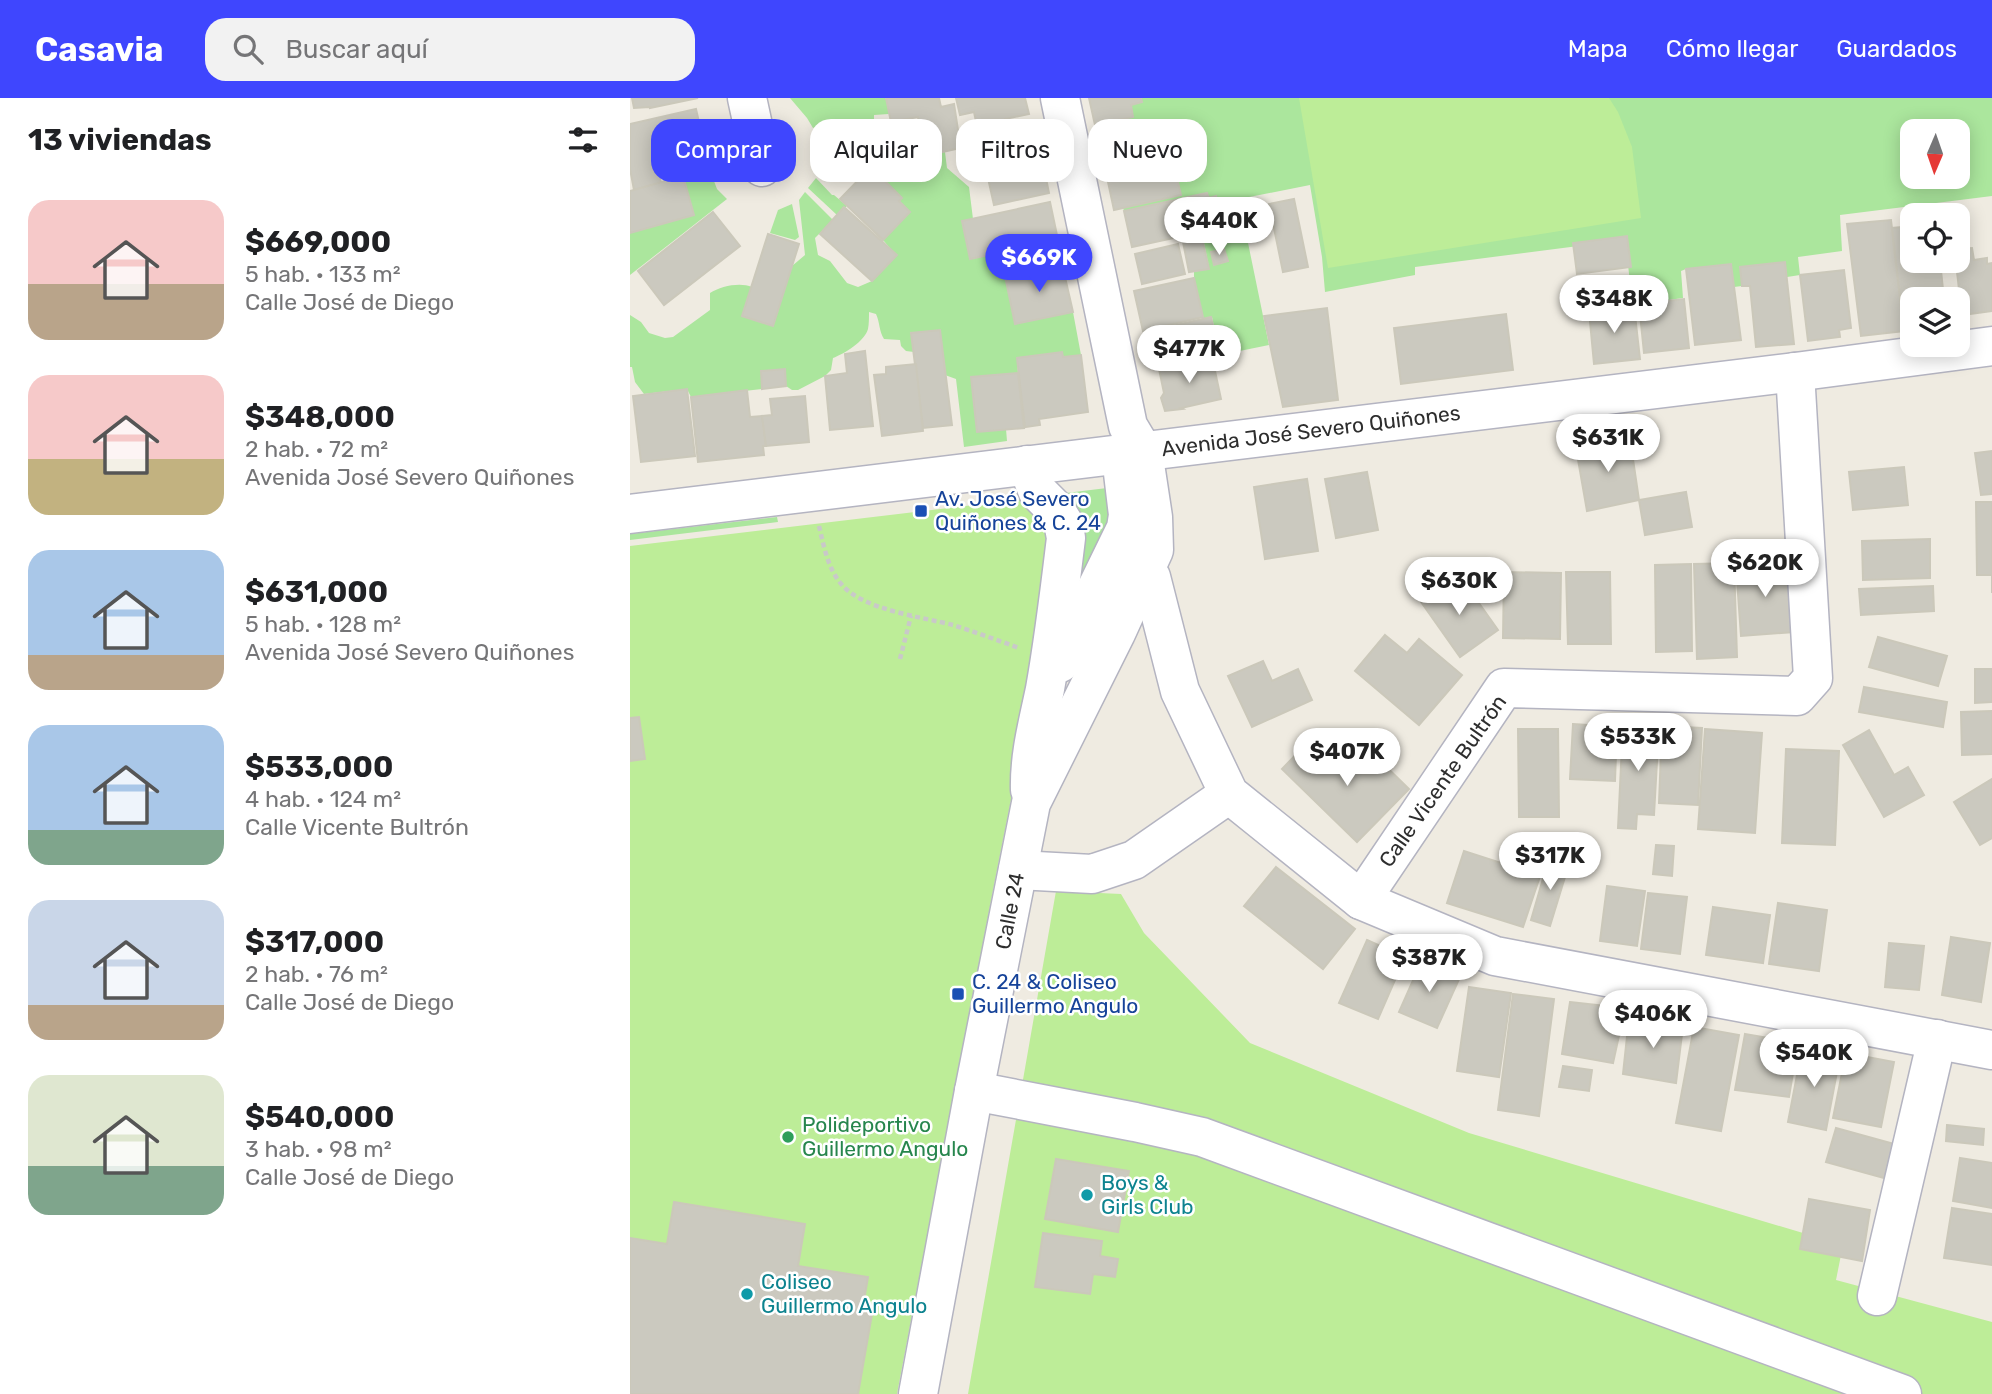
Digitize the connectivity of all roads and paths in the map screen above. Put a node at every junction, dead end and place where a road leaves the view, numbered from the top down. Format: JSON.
{"nodes":[{"id":1,"x":747,"y":98,"type":"edge"},
{"id":2,"x":1060,"y":98,"type":"edge"},
{"id":3,"x":752,"y":119,"type":"edge"},
{"id":4,"x":1992,"y":346,"type":"edge"},
{"id":5,"x":1795,"y":372,"type":"junction"},
{"id":6,"x":1132,"y":452,"type":"junction"},
{"id":7,"x":1027,"y":465,"type":"junction"},
{"id":8,"x":630,"y":514,"type":"edge"},
{"id":9,"x":817,"y":518,"type":"dead end"},
{"id":10,"x":1151,"y":578,"type":"dead end"},
{"id":11,"x":911,"y":616,"type":"junction"},
{"id":12,"x":1023,"y":649,"type":"dead end"},
{"id":13,"x":900,"y":660,"type":"dead end"},
{"id":14,"x":1044,"y":690,"type":"junction"},
{"id":15,"x":1229,"y":794,"type":"junction"},
{"id":16,"x":1031,"y":803,"type":"junction"},
{"id":17,"x":1018,"y":870,"type":"junction"},
{"id":18,"x":1361,"y":901,"type":"junction"},
{"id":19,"x":1937,"y":1039,"type":"junction"},
{"id":20,"x":1992,"y":1050,"type":"edge"},
{"id":21,"x":974,"y":1091,"type":"junction"},
{"id":22,"x":1877,"y":1296,"type":"dead end"},
{"id":23,"x":918,"y":1394,"type":"edge"},
{"id":24,"x":1902,"y":1394,"type":"edge"}],
"edges":[{"from":1,"to":3,"type":"street"},
{"from":2,"to":6,"type":"street"},
{"from":4,"to":5,"type":"street","name":"Avenida José Severo Quiñones"},
{"from":5,"to":6,"type":"street","name":"Avenida José Severo Quiñones"},
{"from":5,"to":18,"type":"street","name":"Calle Vicente Bultrón"},
{"from":6,"to":7,"type":"street","name":"Avenida José Severo Quiñones"},
{"from":6,"to":14,"type":"street"},
{"from":6,"to":16,"type":"street","name":"Calle 24"},
{"from":7,"to":8,"type":"street","name":"Avenida José Severo Quiñones"},
{"from":7,"to":14,"type":"street"},
{"from":9,"to":11,"type":"path"},
{"from":10,"to":15,"type":"street"},
{"from":11,"to":12,"type":"path"},
{"from":11,"to":13,"type":"path"},
{"from":14,"to":16,"type":"street"},
{"from":15,"to":17,"type":"street"},
{"from":15,"to":18,"type":"street"},
{"from":16,"to":17,"type":"street","name":"Calle 24"},
{"from":17,"to":21,"type":"street","name":"Calle 24"},
{"from":18,"to":19,"type":"street"},
{"from":19,"to":20,"type":"street"},
{"from":19,"to":22,"type":"street"},
{"from":21,"to":23,"type":"street","name":"Calle 24"},
{"from":21,"to":24,"type":"street"}]}
